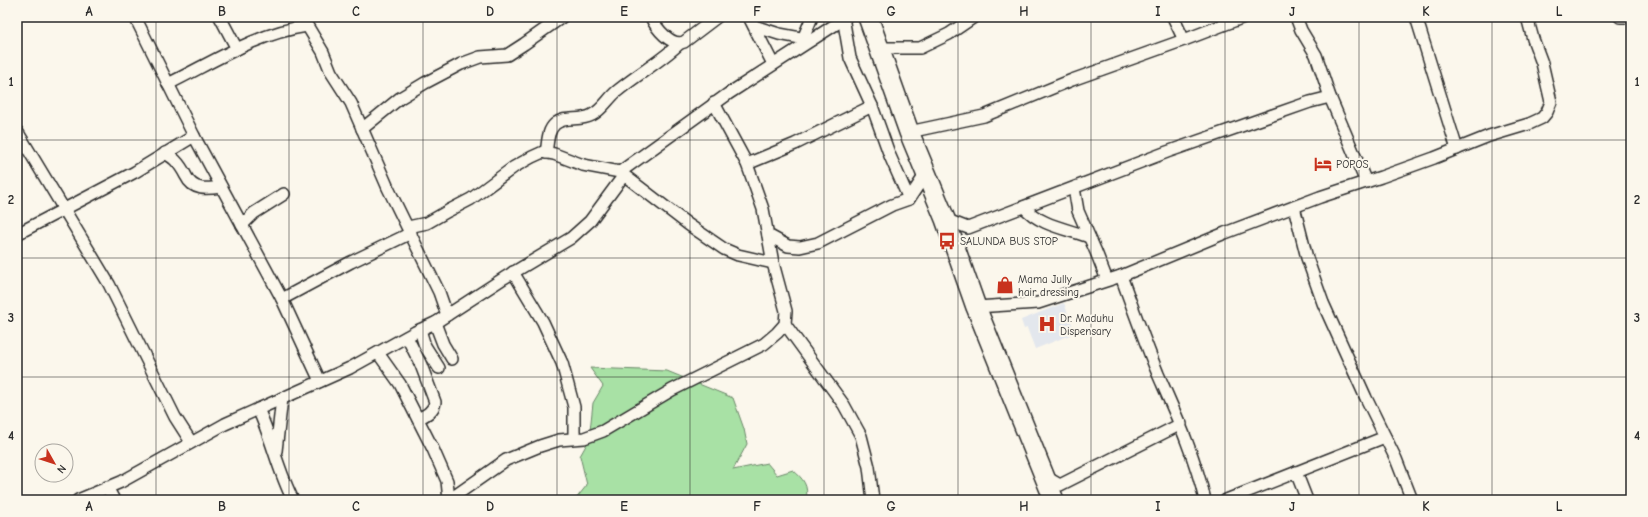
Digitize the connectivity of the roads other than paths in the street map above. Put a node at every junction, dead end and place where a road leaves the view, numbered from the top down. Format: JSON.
{"nodes":[{"id":1,"x":135,"y":17,"type":"edge"},
{"id":2,"x":220,"y":17,"type":"edge"},
{"id":3,"x":562,"y":17,"type":"edge"},
{"id":4,"x":650,"y":17,"type":"edge"},
{"id":5,"x":717,"y":17,"type":"edge"},
{"id":6,"x":812,"y":17,"type":"edge"},
{"id":7,"x":868,"y":17,"type":"edge"},
{"id":8,"x":974,"y":17,"type":"edge"},
{"id":9,"x":1173,"y":17,"type":"edge"},
{"id":10,"x":1244,"y":17,"type":"edge"},
{"id":11,"x":1296,"y":17,"type":"edge"},
{"id":12,"x":1416,"y":17,"type":"edge"},
{"id":13,"x":1527,"y":17,"type":"edge"},
{"id":14,"x":1620,"y":17,"type":"edge"},
{"id":15,"x":1631,"y":17,"type":"edge"},
{"id":16,"x":844,"y":18,"type":"edge"},
{"id":17,"x":752,"y":21,"type":"edge"},
{"id":18,"x":305,"y":22,"type":"edge"},
{"id":19,"x":807,"y":39,"type":"junction"},
{"id":20,"x":1184,"y":40,"type":"junction"},
{"id":21,"x":679,"y":44,"type":"junction"},
{"id":22,"x":879,"y":48,"type":"junction"},
{"id":23,"x":237,"y":49,"type":"junction"},
{"id":24,"x":773,"y":64,"type":"junction"},
{"id":25,"x":168,"y":84,"type":"junction"},
{"id":26,"x":1330,"y":96,"type":"junction"},
{"id":27,"x":714,"y":103,"type":"junction"},
{"id":28,"x":872,"y":106,"type":"junction"},
{"id":29,"x":362,"y":129,"type":"junction"},
{"id":30,"x":17,"y":131,"type":"edge"},
{"id":31,"x":909,"y":132,"type":"junction"},
{"id":32,"x":194,"y":136,"type":"junction"},
{"id":33,"x":1457,"y":149,"type":"junction"},
{"id":34,"x":165,"y":153,"type":"junction"},
{"id":35,"x":546,"y":153,"type":"junction"},
{"id":36,"x":747,"y":164,"type":"junction"},
{"id":37,"x":622,"y":173,"type":"junction"},
{"id":38,"x":925,"y":175,"type":"junction"},
{"id":39,"x":1366,"y":182,"type":"junction"},
{"id":40,"x":221,"y":186,"type":"junction"},
{"id":41,"x":1074,"y":188,"type":"junction"},
{"id":42,"x":284,"y":194,"type":"dead end"},
{"id":43,"x":909,"y":199,"type":"junction"},
{"id":44,"x":1024,"y":207,"type":"junction"},
{"id":45,"x":1294,"y":207,"type":"junction"},
{"id":46,"x":63,"y":209,"type":"junction"},
{"id":47,"x":945,"y":219,"type":"junction"},
{"id":48,"x":242,"y":225,"type":"junction"},
{"id":49,"x":409,"y":230,"type":"junction"},
{"id":50,"x":17,"y":234,"type":"edge"},
{"id":51,"x":768,"y":235,"type":"junction"},
{"id":52,"x":1089,"y":237,"type":"junction"},
{"id":53,"x":773,"y":263,"type":"junction"},
{"id":54,"x":513,"y":272,"type":"junction"},
{"id":55,"x":1121,"y":276,"type":"junction"},
{"id":56,"x":1107,"y":280,"type":"junction"},
{"id":57,"x":282,"y":299,"type":"junction"},
{"id":58,"x":976,"y":307,"type":"junction"},
{"id":59,"x":447,"y":315,"type":"junction"},
{"id":60,"x":435,"y":323,"type":"junction"},
{"id":61,"x":785,"y":324,"type":"junction"},
{"id":62,"x":420,"y":330,"type":"junction"},
{"id":63,"x":407,"y":337,"type":"junction"},
{"id":64,"x":378,"y":353,"type":"junction"},
{"id":65,"x":452,"y":359,"type":"dead end"},
{"id":66,"x":439,"y":368,"type":"dead end"},
{"id":67,"x":320,"y":380,"type":"junction"},
{"id":68,"x":282,"y":398,"type":"junction"},
{"id":69,"x":258,"y":409,"type":"junction"},
{"id":70,"x":418,"y":419,"type":"junction"},
{"id":71,"x":1181,"y":424,"type":"junction"},
{"id":72,"x":1385,"y":437,"type":"junction"},
{"id":73,"x":574,"y":438,"type":"junction"},
{"id":74,"x":191,"y":442,"type":"junction"},
{"id":75,"x":276,"y":456,"type":"junction"},
{"id":76,"x":1296,"y":472,"type":"junction"},
{"id":77,"x":1044,"y":476,"type":"junction"},
{"id":78,"x":107,"y":487,"type":"junction"},
{"id":79,"x":78,"y":500,"type":"edge"},
{"id":80,"x":114,"y":500,"type":"edge"},
{"id":81,"x":294,"y":500,"type":"edge"},
{"id":82,"x":449,"y":500,"type":"edge"},
{"id":83,"x":873,"y":500,"type":"edge"},
{"id":84,"x":1054,"y":500,"type":"edge"},
{"id":85,"x":1205,"y":500,"type":"edge"},
{"id":86,"x":1226,"y":500,"type":"edge"},
{"id":87,"x":1307,"y":500,"type":"edge"},
{"id":88,"x":1412,"y":500,"type":"edge"}],
"edges":[{"from":1,"to":25,"type":"street"},
{"from":2,"to":23,"type":"street"},
{"from":3,"to":29,"type":"street"},
{"from":4,"to":21,"type":"street"},
{"from":5,"to":21,"type":"street"},
{"from":6,"to":19,"type":"street"},
{"from":7,"to":22,"type":"highway"},
{"from":8,"to":22,"type":"street"},
{"from":9,"to":20,"type":"street"},
{"from":10,"to":20,"type":"street"},
{"from":11,"to":26,"type":"street"},
{"from":12,"to":33,"type":"street"},
{"from":13,"to":33,"type":"street"},
{"from":14,"to":15,"type":"street"},
{"from":16,"to":19,"type":"street"},
{"from":16,"to":28,"type":"street"},
{"from":17,"to":19,"type":"street"},
{"from":17,"to":24,"type":"street"},
{"from":18,"to":23,"type":"street"},
{"from":18,"to":29,"type":"street"},
{"from":19,"to":24,"type":"street"},
{"from":20,"to":31,"type":"street"},
{"from":21,"to":35,"type":"street"},
{"from":22,"to":31,"type":"highway"},
{"from":23,"to":25,"type":"street"},
{"from":24,"to":27,"type":"street"},
{"from":25,"to":32,"type":"street"},
{"from":26,"to":39,"type":"street"},
{"from":26,"to":41,"type":"street"},
{"from":27,"to":36,"type":"street"},
{"from":27,"to":37,"type":"street"},
{"from":28,"to":36,"type":"street"},
{"from":28,"to":43,"type":"street"},
{"from":29,"to":49,"type":"street"},
{"from":30,"to":46,"type":"street"},
{"from":31,"to":38,"type":"highway"},
{"from":32,"to":34,"type":"street"},
{"from":32,"to":40,"type":"street"},
{"from":33,"to":39,"type":"street"},
{"from":34,"to":40,"type":"street"},
{"from":34,"to":46,"type":"street"},
{"from":35,"to":37,"type":"street"},
{"from":35,"to":49,"type":"street"},
{"from":36,"to":51,"type":"street"},
{"from":37,"to":53,"type":"street"},
{"from":37,"to":54,"type":"street"},
{"from":38,"to":43,"type":"street"},
{"from":38,"to":47,"type":"highway"},
{"from":39,"to":45,"type":"street"},
{"from":40,"to":48,"type":"street"},
{"from":41,"to":44,"type":"street"},
{"from":41,"to":52,"type":"street"},
{"from":42,"to":48,"type":"street"},
{"from":43,"to":51,"type":"street"},
{"from":44,"to":47,"type":"street"},
{"from":44,"to":52,"type":"street"},
{"from":45,"to":55,"type":"street"},
{"from":45,"to":72,"type":"street"},
{"from":46,"to":50,"type":"street"},
{"from":46,"to":74,"type":"street"},
{"from":47,"to":58,"type":"highway"},
{"from":48,"to":57,"type":"street"},
{"from":49,"to":57,"type":"street"},
{"from":49,"to":59,"type":"street"},
{"from":51,"to":53,"type":"street"},
{"from":52,"to":56,"type":"street"},
{"from":53,"to":61,"type":"street"},
{"from":54,"to":59,"type":"street"},
{"from":54,"to":73,"type":"street"},
{"from":55,"to":56,"type":"street"},
{"from":55,"to":71,"type":"street"},
{"from":56,"to":58,"type":"street"},
{"from":57,"to":67,"type":"street"},
{"from":58,"to":77,"type":"highway"},
{"from":59,"to":60,"type":"street"},
{"from":60,"to":62,"type":"street"},
{"from":60,"to":65,"type":"street"},
{"from":61,"to":73,"type":"street"},
{"from":61,"to":83,"type":"street"},
{"from":62,"to":63,"type":"street"},
{"from":62,"to":66,"type":"street"},
{"from":63,"to":64,"type":"street"},
{"from":63,"to":70,"type":"street"},
{"from":64,"to":67,"type":"street"},
{"from":64,"to":70,"type":"street"},
{"from":67,"to":68,"type":"street"},
{"from":68,"to":69,"type":"street"},
{"from":68,"to":75,"type":"street"},
{"from":69,"to":74,"type":"street"},
{"from":69,"to":75,"type":"street"},
{"from":70,"to":82,"type":"street"},
{"from":71,"to":77,"type":"street"},
{"from":71,"to":85,"type":"street"},
{"from":72,"to":76,"type":"street"},
{"from":72,"to":88,"type":"street"},
{"from":73,"to":82,"type":"street"},
{"from":74,"to":78,"type":"street"},
{"from":75,"to":81,"type":"street"},
{"from":76,"to":86,"type":"street"},
{"from":76,"to":87,"type":"street"},
{"from":77,"to":84,"type":"highway"},
{"from":78,"to":79,"type":"street"},
{"from":78,"to":80,"type":"street"}]}
